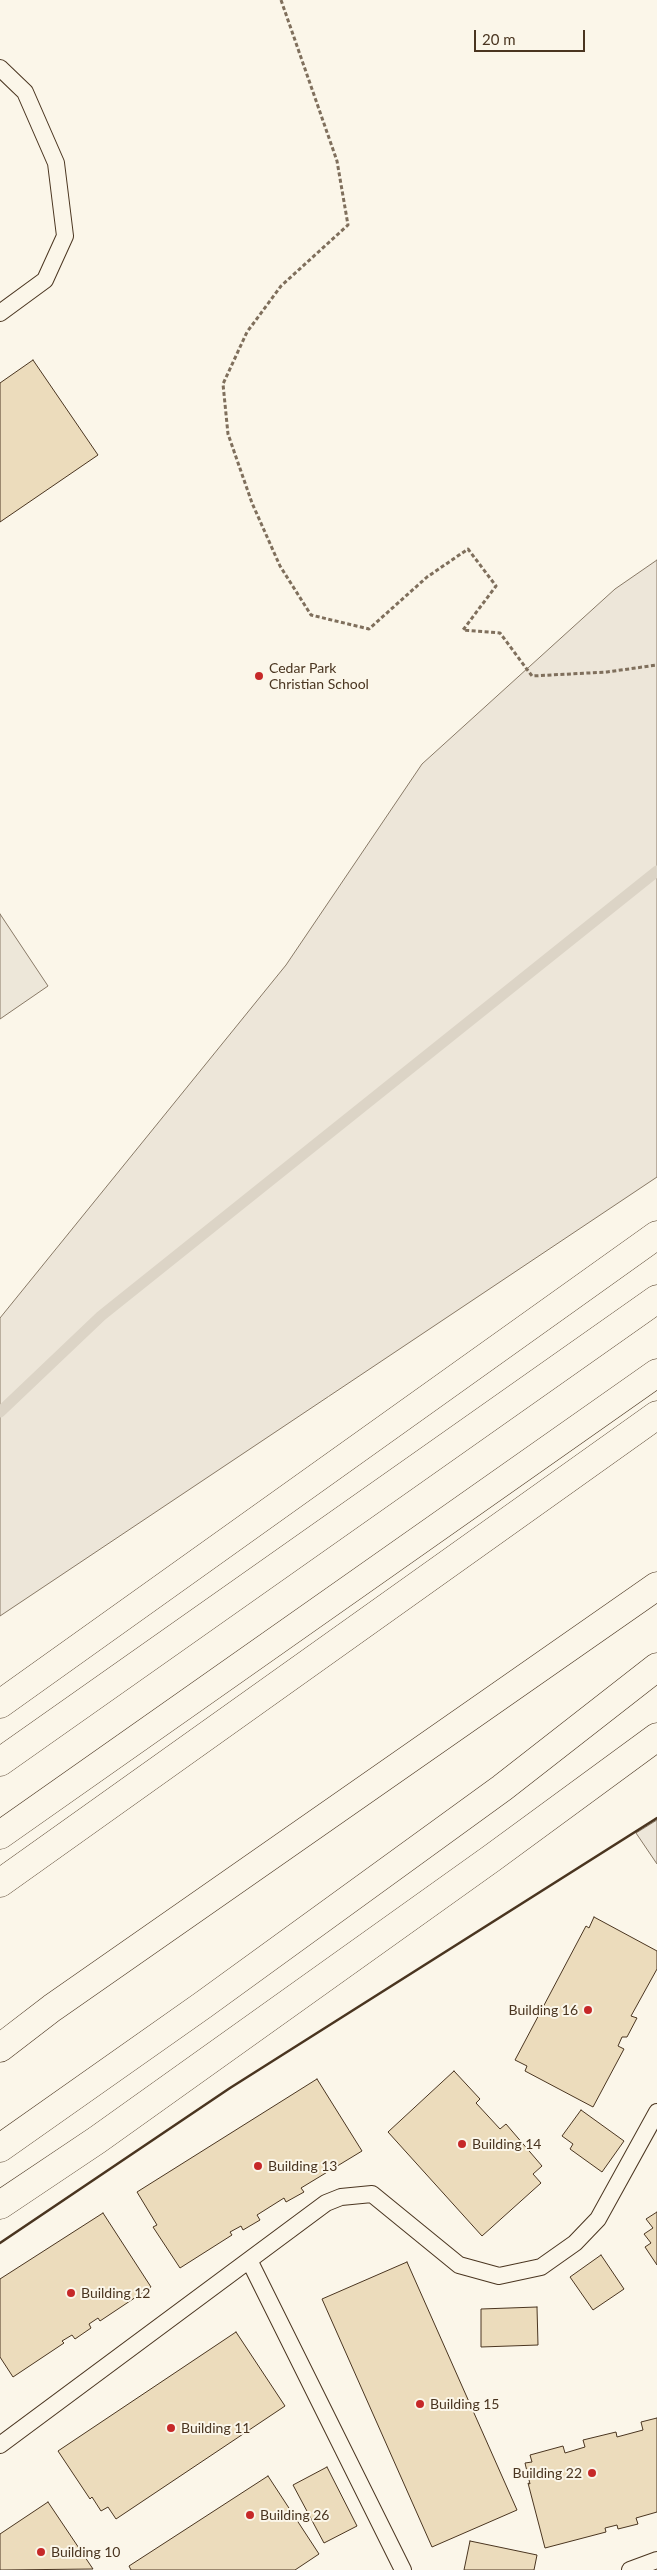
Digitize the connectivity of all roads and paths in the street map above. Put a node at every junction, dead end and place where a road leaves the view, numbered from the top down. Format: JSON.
{"nodes":[{"id":1,"x":281,"y":0,"type":"edge"},
{"id":2,"x":0,"y":68,"type":"edge"},
{"id":3,"x":0,"y":313,"type":"edge"},
{"id":4,"x":657,"y":665,"type":"edge"},
{"id":5,"x":657,"y":1235,"type":"edge"},
{"id":6,"x":657,"y":1299,"type":"edge"},
{"id":7,"x":657,"y":1373,"type":"edge"},
{"id":8,"x":657,"y":1415,"type":"edge"},
{"id":9,"x":657,"y":1586,"type":"edge"},
{"id":10,"x":657,"y":1667,"type":"edge"},
{"id":11,"x":0,"y":1704,"type":"edge"},
{"id":12,"x":657,"y":1737,"type":"edge"},
{"id":13,"x":0,"y":1762,"type":"edge"},
{"id":14,"x":0,"y":1835,"type":"edge"},
{"id":15,"x":0,"y":1882,"type":"edge"},
{"id":16,"x":0,"y":2048,"type":"edge"},
{"id":17,"x":657,"y":2112,"type":"edge"},
{"id":18,"x":0,"y":2148,"type":"edge"},
{"id":19,"x":0,"y":2205,"type":"edge"},
{"id":20,"x":250,"y":2262,"type":"junction"},
{"id":21,"x":0,"y":2445,"type":"edge"},
{"id":22,"x":657,"y":2560,"type":"edge"},
{"id":23,"x":403,"y":2570,"type":"edge"},
{"id":24,"x":630,"y":2570,"type":"edge"}],
"edges":[{"from":1,"to":4,"type":"path"},
{"from":2,"to":3,"type":"lane"},
{"from":5,"to":11,"type":"highway"},
{"from":6,"to":13,"type":"highway"},
{"from":7,"to":14,"type":"highway"},
{"from":8,"to":15,"type":"highway"},
{"from":9,"to":16,"type":"highway"},
{"from":10,"to":18,"type":"highway"},
{"from":12,"to":19,"type":"highway"},
{"from":17,"to":20,"type":"lane"},
{"from":20,"to":21,"type":"lane"},
{"from":20,"to":23,"type":"lane"},
{"from":22,"to":24,"type":"lane"}]}
